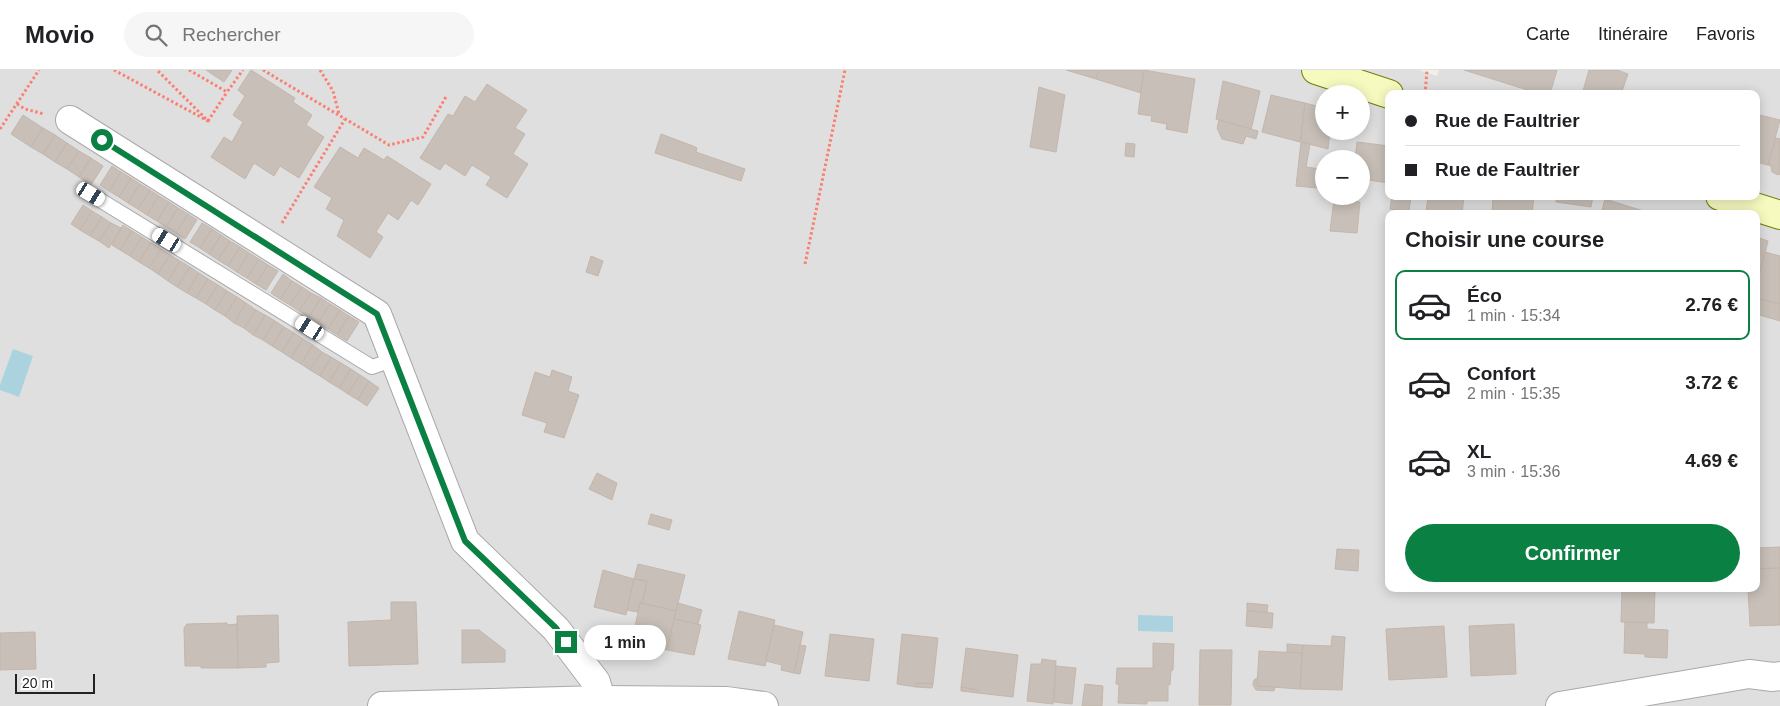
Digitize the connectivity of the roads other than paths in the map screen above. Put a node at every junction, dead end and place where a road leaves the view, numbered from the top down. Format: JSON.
{"nodes":[{"id":1,"x":1316,"y":70,"type":"edge"},
{"id":2,"x":1385,"y":93,"type":"edge"},
{"id":3,"x":70,"y":120,"type":"dead end"},
{"id":4,"x":88,"y":192,"type":"dead end"},
{"id":5,"x":1733,"y":200,"type":"edge"},
{"id":6,"x":1780,"y":215,"type":"edge"},
{"id":7,"x":395,"y":359,"type":"junction"},
{"id":8,"x":1780,"y":676,"type":"edge"},
{"id":9,"x":601,"y":700,"type":"junction"},
{"id":10,"x":382,"y":706,"type":"edge"},
{"id":11,"x":764,"y":706,"type":"edge"},
{"id":12,"x":1560,"y":706,"type":"edge"}],
"edges":[{"from":1,"to":2,"type":"main road"},
{"from":3,"to":7,"type":"street"},
{"from":4,"to":7,"type":"lane"},
{"from":5,"to":6,"type":"main road"},
{"from":7,"to":9,"type":"street"},
{"from":8,"to":12,"type":"street"},
{"from":9,"to":10,"type":"street"},
{"from":9,"to":11,"type":"street"}]}
